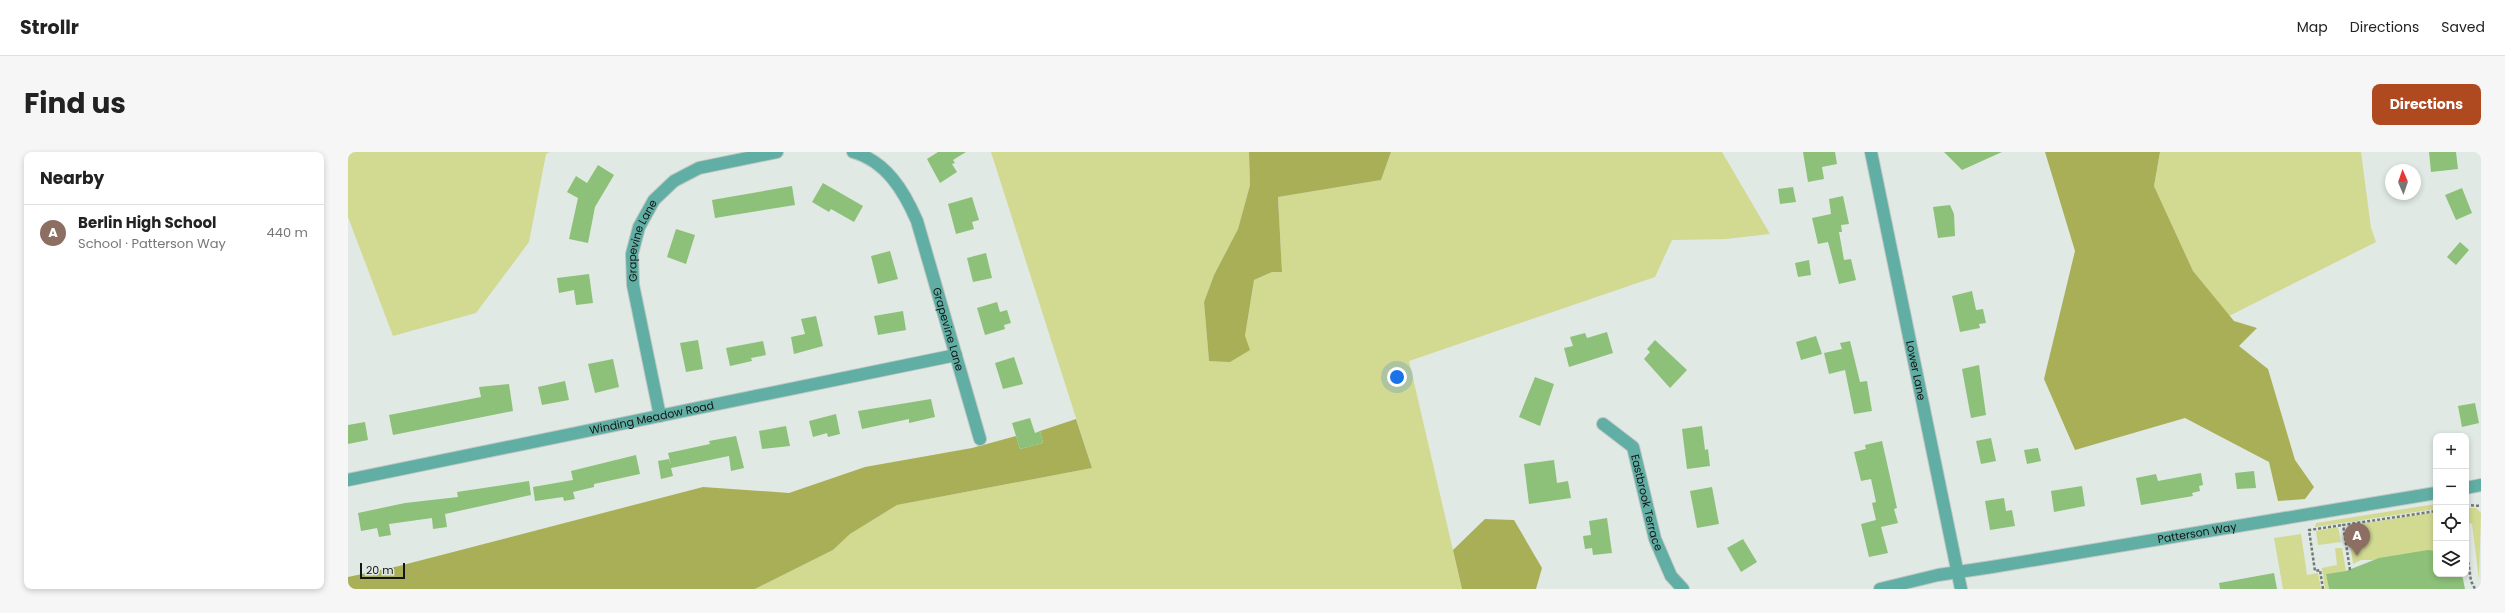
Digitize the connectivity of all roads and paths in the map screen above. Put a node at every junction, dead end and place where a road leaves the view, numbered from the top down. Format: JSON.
{"nodes":[{"id":1,"x":777,"y":152,"type":"edge"},
{"id":2,"x":853,"y":152,"type":"edge"},
{"id":3,"x":1871,"y":152,"type":"edge"},
{"id":4,"x":956,"y":355,"type":"junction"},
{"id":5,"x":660,"y":416,"type":"junction"},
{"id":6,"x":1603,"y":424,"type":"dead end"},
{"id":7,"x":980,"y":439,"type":"dead end"},
{"id":8,"x":348,"y":480,"type":"edge"},
{"id":9,"x":2481,"y":485,"type":"edge"},
{"id":10,"x":2469,"y":487,"type":"edge"},
{"id":11,"x":2433,"y":493,"type":"edge"},
{"id":12,"x":2469,"y":505,"type":"edge"},
{"id":13,"x":2481,"y":506,"type":"edge"},
{"id":14,"x":2433,"y":511,"type":"edge"},
{"id":15,"x":2343,"y":525,"type":"junction"},
{"id":16,"x":2469,"y":567,"type":"edge"},
{"id":17,"x":2350,"y":570,"type":"dead end"},
{"id":18,"x":1958,"y":572,"type":"junction"},
{"id":19,"x":1682,"y":589,"type":"edge"},
{"id":20,"x":1880,"y":589,"type":"edge"},
{"id":21,"x":1961,"y":589,"type":"edge"},
{"id":22,"x":2323,"y":589,"type":"edge"},
{"id":23,"x":2475,"y":589,"type":"edge"}],
"edges":[{"from":1,"to":5,"type":"street","name":"Grapevine Lane"},
{"from":2,"to":4,"type":"street","name":"Grapevine Lane"},
{"from":3,"to":18,"type":"street","name":"Lower Lane"},
{"from":4,"to":5,"type":"street","name":"Winding Meadow Road"},
{"from":4,"to":7,"type":"street","name":"Grapevine Lane"},
{"from":5,"to":8,"type":"street","name":"Winding Meadow Road"},
{"from":6,"to":19,"type":"street","name":"Eastbrook Terrace"},
{"from":9,"to":10,"type":"street"},
{"from":11,"to":18,"type":"street","name":"Patterson Way"},
{"from":12,"to":13,"type":"path"},
{"from":14,"to":15,"type":"path"},
{"from":15,"to":17,"type":"path"},
{"from":15,"to":22,"type":"path"},
{"from":16,"to":23,"type":"path"},
{"from":18,"to":20,"type":"street"},
{"from":18,"to":21,"type":"street","name":"Lower Lane"}]}
